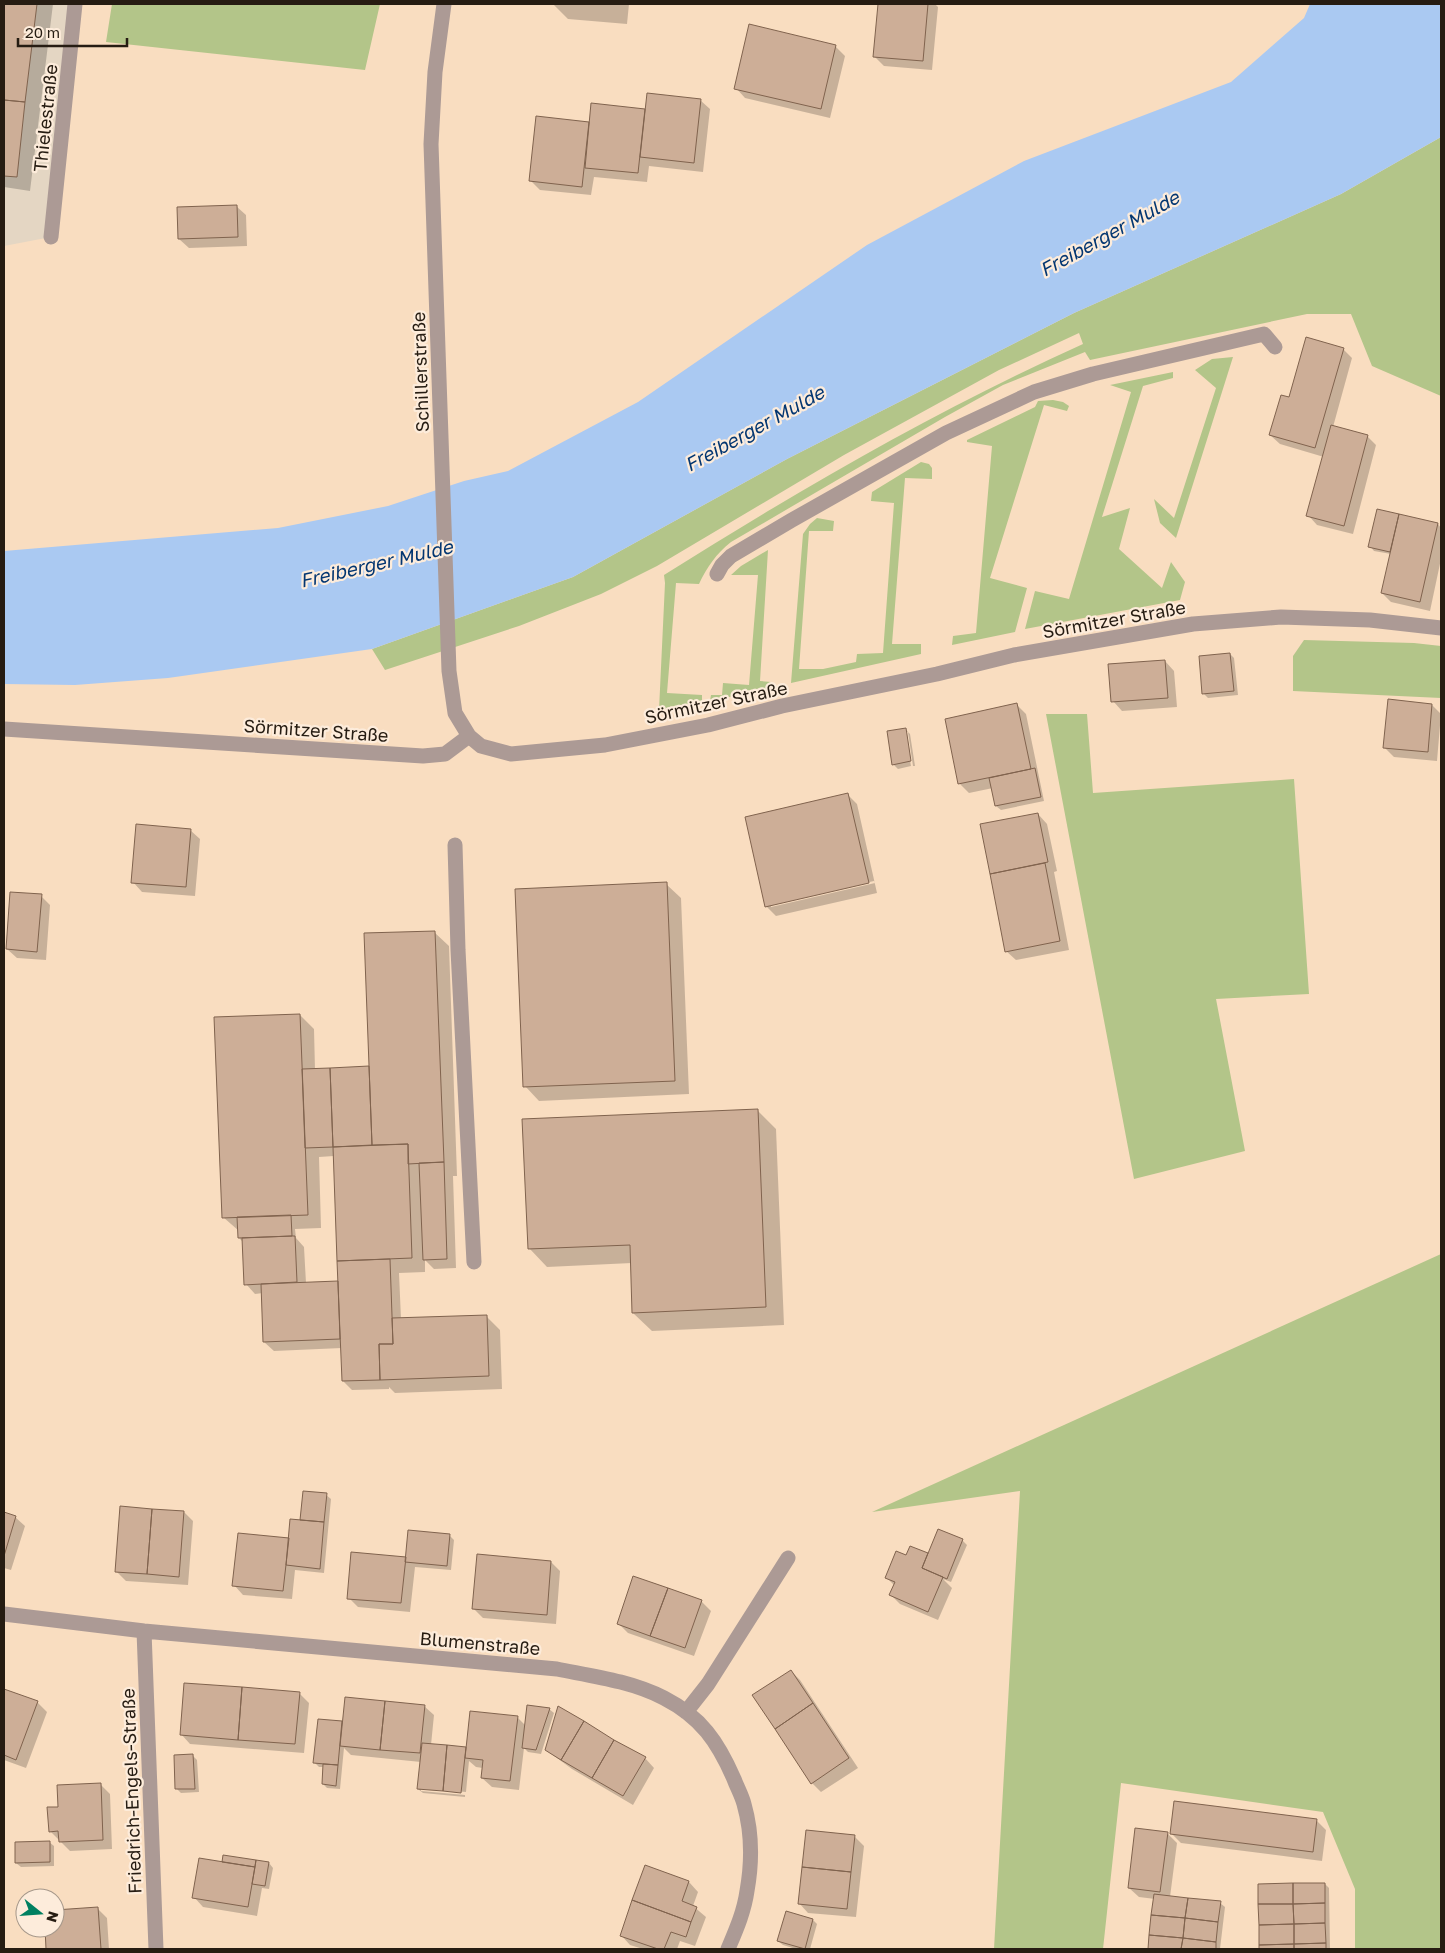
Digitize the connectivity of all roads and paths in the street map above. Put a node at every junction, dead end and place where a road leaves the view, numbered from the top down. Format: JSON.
{"nodes":[{"id":1,"x":75,"y":4,"type":"edge"},
{"id":2,"x":444,"y":4,"type":"edge"},
{"id":3,"x":52,"y":237,"type":"dead end"},
{"id":4,"x":1275,"y":347,"type":"dead end"},
{"id":5,"x":717,"y":574,"type":"dead end"},
{"id":6,"x":1441,"y":628,"type":"edge"},
{"id":7,"x":4,"y":729,"type":"edge"},
{"id":8,"x":469,"y":736,"type":"junction"},
{"id":9,"x":455,"y":845,"type":"dead end"},
{"id":10,"x":474,"y":1262,"type":"dead end"},
{"id":11,"x":788,"y":1558,"type":"dead end"},
{"id":12,"x":4,"y":1614,"type":"edge"},
{"id":13,"x":144,"y":1631,"type":"junction"},
{"id":14,"x":686,"y":1712,"type":"junction"},
{"id":15,"x":156,"y":1949,"type":"edge"},
{"id":16,"x":728,"y":1949,"type":"edge"}],
"edges":[{"from":1,"to":3,"type":"street","name":"Thielestraße"},
{"from":2,"to":8,"type":"street","name":"Schillerstraße"},
{"from":4,"to":5,"type":"street"},
{"from":6,"to":8,"type":"street","name":"Sörmitzer Straße"},
{"from":7,"to":8,"type":"street","name":"Sörmitzer Straße"},
{"from":9,"to":10,"type":"street"},
{"from":11,"to":14,"type":"street"},
{"from":12,"to":13,"type":"street","name":"Blumenstraße"},
{"from":13,"to":14,"type":"street","name":"Blumenstraße"},
{"from":13,"to":15,"type":"street","name":"Friedrich-Engels-Straße"},
{"from":14,"to":16,"type":"street","name":"Blumenstraße"}]}
